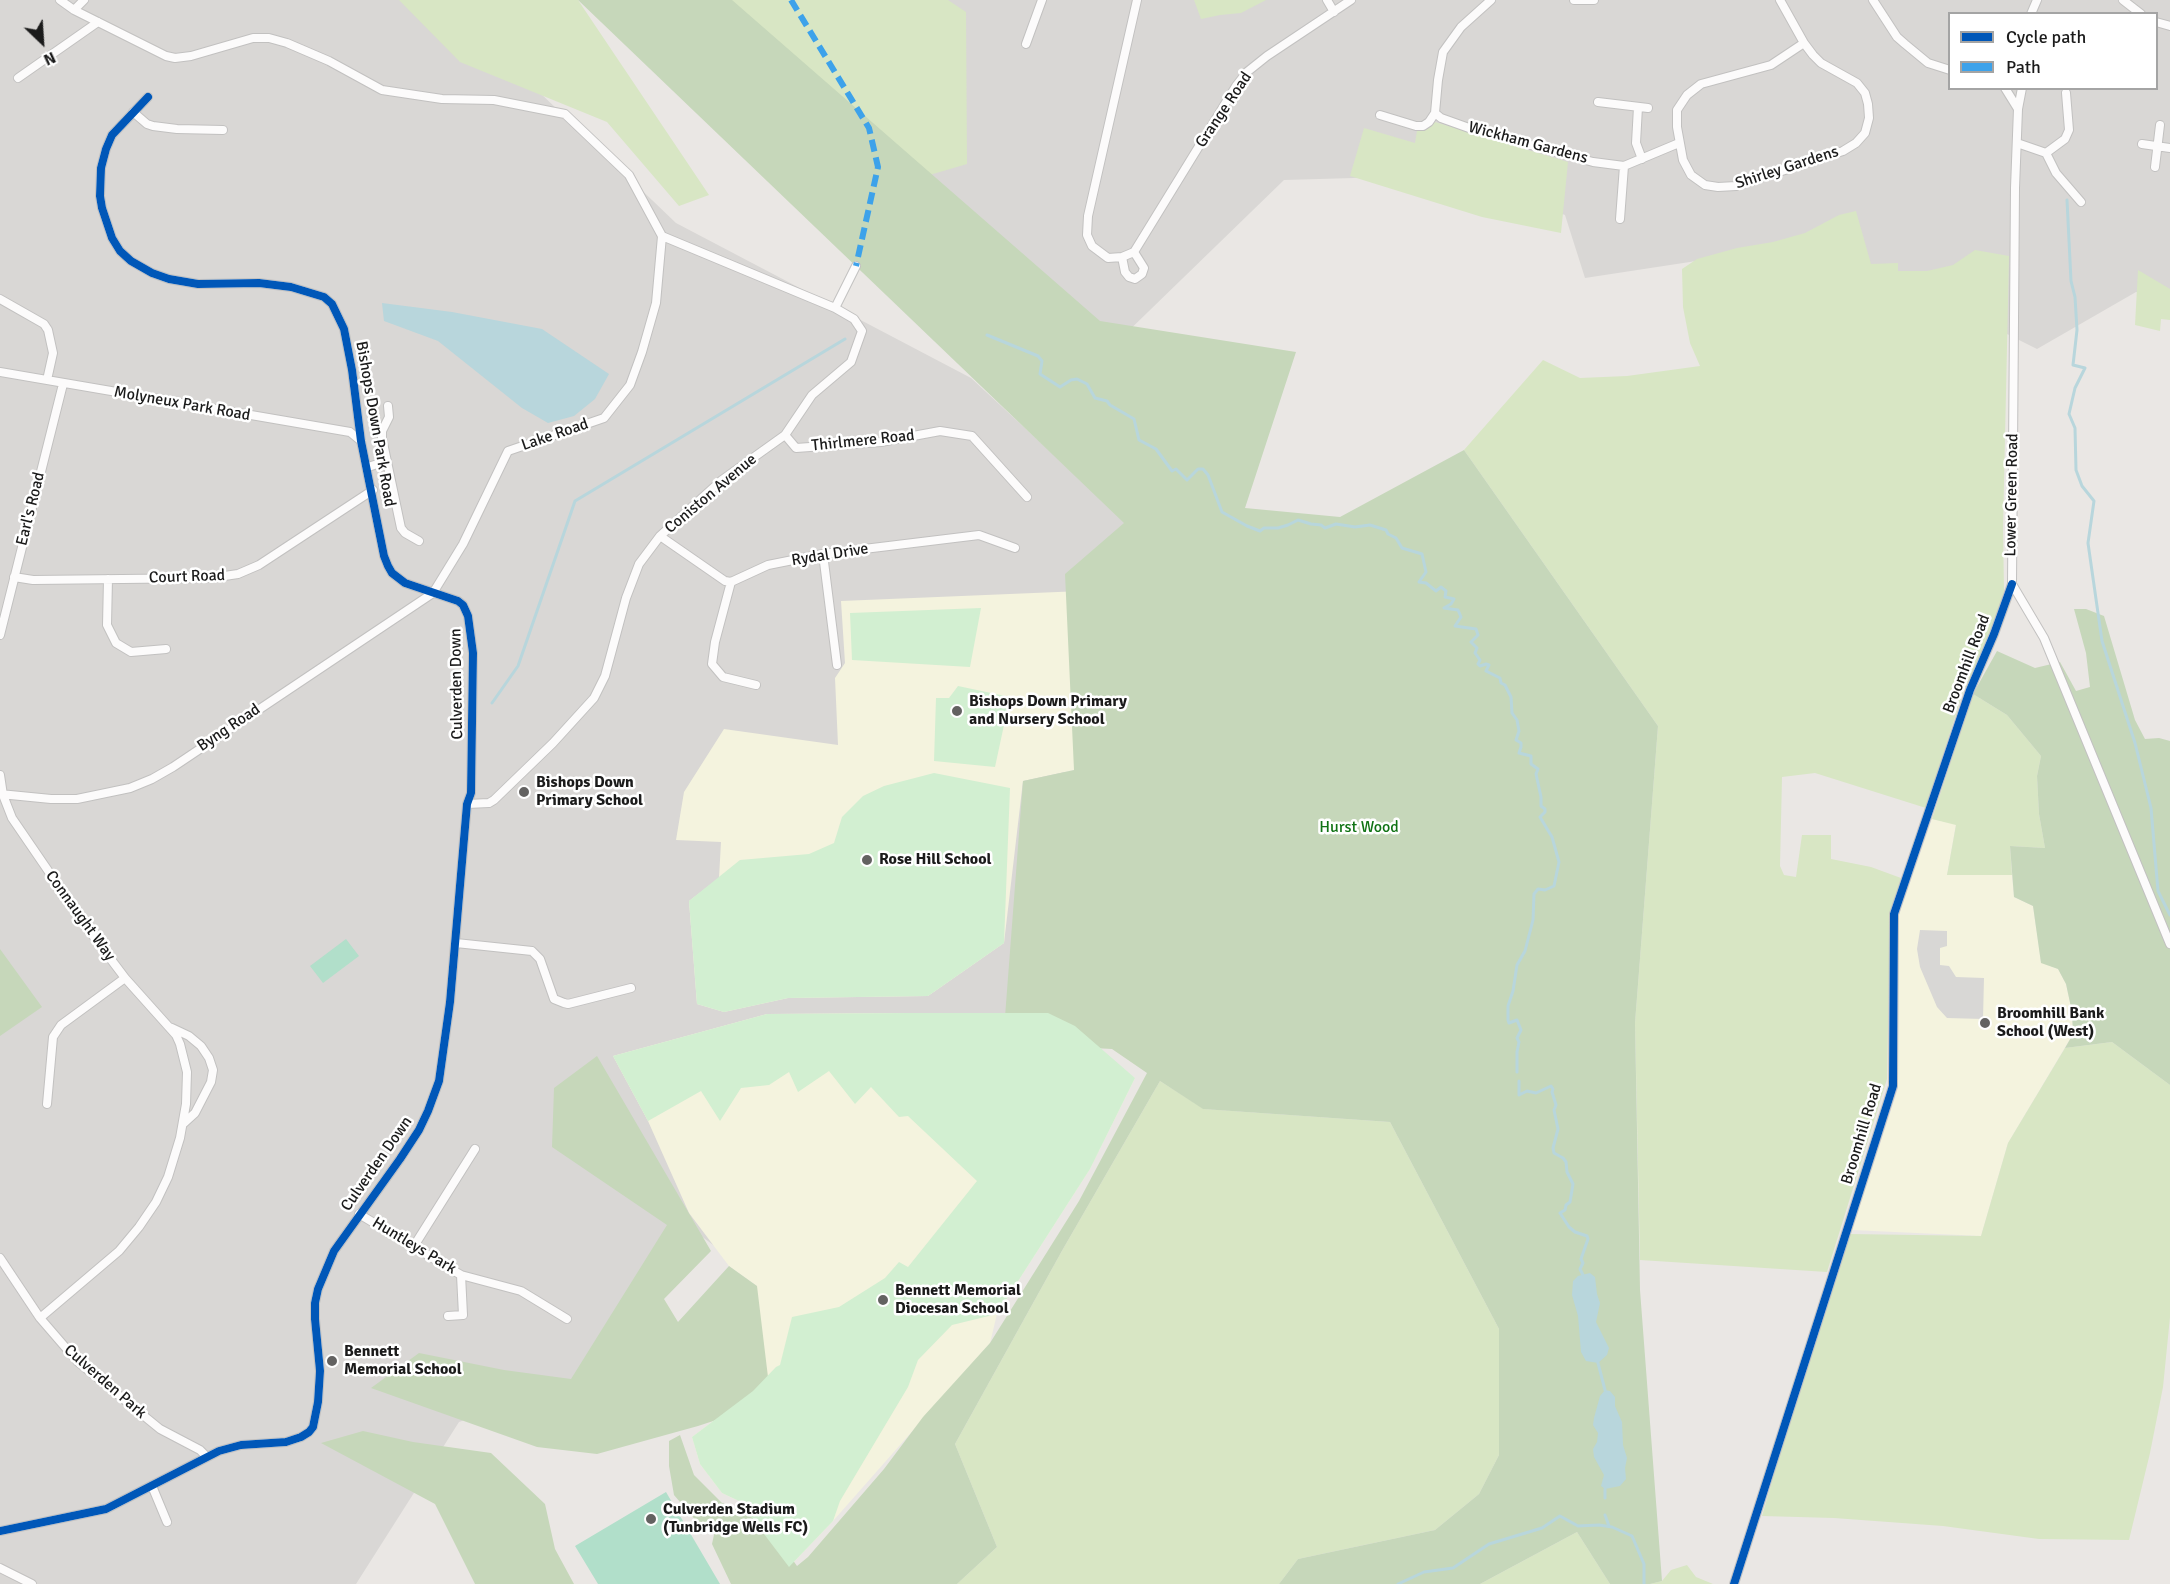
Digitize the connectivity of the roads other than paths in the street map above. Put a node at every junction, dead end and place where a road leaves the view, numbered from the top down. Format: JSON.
{"nodes":[{"id":1,"x":60,"y":0,"type":"edge"},
{"id":2,"x":84,"y":0,"type":"edge"},
{"id":3,"x":1042,"y":0,"type":"edge"},
{"id":4,"x":1137,"y":0,"type":"edge"},
{"id":5,"x":1327,"y":0,"type":"edge"},
{"id":6,"x":1491,"y":0,"type":"edge"},
{"id":7,"x":1574,"y":0,"type":"edge"},
{"id":8,"x":1594,"y":0,"type":"edge"},
{"id":9,"x":1779,"y":0,"type":"edge"},
{"id":10,"x":1873,"y":0,"type":"edge"},
{"id":11,"x":2123,"y":0,"type":"edge"},
{"id":12,"x":1350,"y":1,"type":"edge"},
{"id":13,"x":74,"y":10,"type":"junction"},
{"id":14,"x":1335,"y":12,"type":"junction"},
{"id":15,"x":2138,"y":12,"type":"edge"},
{"id":16,"x":98,"y":22,"type":"junction"},
{"id":17,"x":1026,"y":44,"type":"dead end"},
{"id":18,"x":1804,"y":44,"type":"junction"},
{"id":19,"x":1948,"y":69,"type":"edge"},
{"id":20,"x":18,"y":78,"type":"dead end"},
{"id":21,"x":2006,"y":90,"type":"edge"},
{"id":22,"x":2022,"y":90,"type":"edge"},
{"id":23,"x":2066,"y":93,"type":"dead end"},
{"id":24,"x":148,"y":97,"type":"dead end"},
{"id":25,"x":1598,"y":102,"type":"dead end"},
{"id":26,"x":1638,"y":107,"type":"junction"},
{"id":27,"x":1648,"y":108,"type":"dead end"},
{"id":28,"x":2018,"y":109,"type":"junction"},
{"id":29,"x":133,"y":112,"type":"junction"},
{"id":30,"x":1435,"y":113,"type":"junction"},
{"id":31,"x":1380,"y":115,"type":"dead end"},
{"id":32,"x":2160,"y":125,"type":"dead end"},
{"id":33,"x":223,"y":130,"type":"dead end"},
{"id":34,"x":1679,"y":143,"type":"junction"},
{"id":35,"x":2017,"y":143,"type":"junction"},
{"id":36,"x":2142,"y":144,"type":"dead end"},
{"id":37,"x":2158,"y":146,"type":"junction"},
{"id":38,"x":2170,"y":148,"type":"edge"},
{"id":39,"x":2046,"y":153,"type":"junction"},
{"id":40,"x":1642,"y":159,"type":"junction"},
{"id":41,"x":1623,"y":166,"type":"junction"},
{"id":42,"x":2155,"y":167,"type":"dead end"},
{"id":43,"x":2081,"y":202,"type":"dead end"},
{"id":44,"x":1620,"y":219,"type":"dead end"},
{"id":45,"x":662,"y":236,"type":"junction"},
{"id":46,"x":1134,"y":252,"type":"junction"},
{"id":47,"x":1122,"y":257,"type":"junction"},
{"id":48,"x":856,"y":266,"type":"dead end"},
{"id":49,"x":0,"y":299,"type":"edge"},
{"id":50,"x":835,"y":308,"type":"junction"},
{"id":51,"x":0,"y":372,"type":"edge"},
{"id":52,"x":47,"y":380,"type":"junction"},
{"id":53,"x":63,"y":384,"type":"junction"},
{"id":54,"x":388,"y":406,"type":"dead end"},
{"id":55,"x":785,"y":435,"type":"junction"},
{"id":56,"x":361,"y":441,"type":"junction"},
{"id":57,"x":387,"y":461,"type":"junction"},
{"id":58,"x":368,"y":467,"type":"junction"},
{"id":59,"x":373,"y":490,"type":"junction"},
{"id":60,"x":1027,"y":497,"type":"dead end"},
{"id":61,"x":660,"y":536,"type":"junction"},
{"id":62,"x":419,"y":542,"type":"dead end"},
{"id":63,"x":1015,"y":548,"type":"dead end"},
{"id":64,"x":823,"y":554,"type":"junction"},
{"id":65,"x":14,"y":577,"type":"junction"},
{"id":66,"x":108,"y":579,"type":"junction"},
{"id":67,"x":731,"y":582,"type":"junction"},
{"id":68,"x":405,"y":583,"type":"joint"},
{"id":69,"x":2012,"y":584,"type":"junction"},
{"id":70,"x":433,"y":593,"type":"junction"},
{"id":71,"x":0,"y":634,"type":"edge"},
{"id":72,"x":166,"y":649,"type":"dead end"},
{"id":73,"x":837,"y":665,"type":"dead end"},
{"id":74,"x":756,"y":685,"type":"dead end"},
{"id":75,"x":0,"y":775,"type":"edge"},
{"id":76,"x":1,"y":794,"type":"edge"},
{"id":77,"x":466,"y":804,"type":"junction"},
{"id":78,"x":456,"y":943,"type":"junction"},
{"id":79,"x":2170,"y":944,"type":"edge"},
{"id":80,"x":125,"y":978,"type":"junction"},
{"id":81,"x":631,"y":988,"type":"dead end"},
{"id":82,"x":171,"y":1028,"type":"junction"},
{"id":83,"x":48,"y":1104,"type":"dead end"},
{"id":84,"x":184,"y":1123,"type":"junction"},
{"id":85,"x":476,"y":1149,"type":"dead end"},
{"id":86,"x":359,"y":1214,"type":"junction"},
{"id":87,"x":414,"y":1246,"type":"junction"},
{"id":88,"x":0,"y":1258,"type":"edge"},
{"id":89,"x":461,"y":1275,"type":"junction"},
{"id":90,"x":448,"y":1316,"type":"dead end"},
{"id":91,"x":40,"y":1317,"type":"junction"},
{"id":92,"x":567,"y":1319,"type":"dead end"},
{"id":93,"x":206,"y":1456,"type":"junction"},
{"id":94,"x":152,"y":1486,"type":"junction"},
{"id":95,"x":167,"y":1522,"type":"dead end"},
{"id":96,"x":1,"y":1528,"type":"edge"},
{"id":97,"x":0,"y":1569,"type":"edge"},
{"id":98,"x":32,"y":1584,"type":"edge"},
{"id":99,"x":1734,"y":1584,"type":"edge"}],
"edges":[{"from":1,"to":13,"type":"street"},
{"from":2,"to":13,"type":"street"},
{"from":3,"to":17,"type":"street"},
{"from":4,"to":47,"type":"street"},
{"from":5,"to":14,"type":"street"},
{"from":6,"to":30,"type":"street"},
{"from":7,"to":8,"type":"street"},
{"from":9,"to":18,"type":"street","name":"Shirley Gardens"},
{"from":10,"to":19,"type":"street"},
{"from":11,"to":15,"type":"street"},
{"from":12,"to":14,"type":"street","name":"Grange Road"},
{"from":13,"to":16,"type":"street"},
{"from":14,"to":46,"type":"street","name":"Grange Road"},
{"from":16,"to":20,"type":"street"},
{"from":16,"to":45,"type":"street"},
{"from":18,"to":34,"type":"street","name":"Shirley Gardens"},
{"from":18,"to":34,"type":"street","name":"Shirley Gardens"},
{"from":21,"to":28,"type":"street"},
{"from":22,"to":28,"type":"street","name":"Lower Green Road"},
{"from":23,"to":39,"type":"street"},
{"from":24,"to":29,"type":"street","name":"Bishops Down Park Road"},
{"from":25,"to":26,"type":"street"},
{"from":26,"to":27,"type":"street"},
{"from":26,"to":40,"type":"street"},
{"from":28,"to":35,"type":"street","name":"Lower Green Road"},
{"from":29,"to":33,"type":"street"},
{"from":29,"to":56,"type":"street","name":"Bishops Down Park Road"},
{"from":30,"to":31,"type":"street"},
{"from":30,"to":41,"type":"street","name":"Wickham Gardens"},
{"from":32,"to":37,"type":"street"},
{"from":34,"to":40,"type":"street"},
{"from":35,"to":39,"type":"street"},
{"from":35,"to":69,"type":"street","name":"Lower Green Road"},
{"from":36,"to":37,"type":"street"},
{"from":37,"to":38,"type":"street"},
{"from":37,"to":42,"type":"street"},
{"from":39,"to":43,"type":"street"},
{"from":40,"to":41,"type":"street"},
{"from":41,"to":44,"type":"street"},
{"from":45,"to":50,"type":"street","name":"Coniston Avenue"},
{"from":45,"to":70,"type":"street","name":"Lake Road"},
{"from":46,"to":47,"type":"street"},
{"from":46,"to":47,"type":"street"},
{"from":48,"to":50,"type":"street"},
{"from":49,"to":52,"type":"street"},
{"from":50,"to":55,"type":"street","name":"Coniston Avenue"},
{"from":51,"to":52,"type":"street","name":"Molyneux Park Road"},
{"from":52,"to":53,"type":"street","name":"Molyneux Park Road"},
{"from":53,"to":56,"type":"street","name":"Molyneux Park Road"},
{"from":53,"to":65,"type":"street","name":"Earl's Road"},
{"from":54,"to":57,"type":"street"},
{"from":55,"to":60,"type":"street","name":"Thirlmere Road"},
{"from":55,"to":61,"type":"street","name":"Coniston Avenue"},
{"from":56,"to":58,"type":"street","name":"Bishops Down Park Road"},
{"from":57,"to":58,"type":"street"},
{"from":57,"to":62,"type":"street"},
{"from":58,"to":59,"type":"street","name":"Bishops Down Park Road"},
{"from":59,"to":66,"type":"street","name":"Court Road"},
{"from":59,"to":68,"type":"street","name":"Bishops Down Park Road"},
{"from":61,"to":67,"type":"street"},
{"from":61,"to":77,"type":"street","name":"Coniston Avenue"},
{"from":63,"to":64,"type":"street","name":"Rydal Drive"},
{"from":64,"to":67,"type":"street","name":"Rydal Drive"},
{"from":64,"to":73,"type":"street"},
{"from":65,"to":66,"type":"street","name":"Court Road"},
{"from":65,"to":71,"type":"street","name":"Earl's Road"},
{"from":66,"to":72,"type":"street"},
{"from":67,"to":74,"type":"street"},
{"from":68,"to":70,"type":"street","name":"Culverden Down"},
{"from":69,"to":79,"type":"street"},
{"from":69,"to":99,"type":"street","name":"Broomhill Road"},
{"from":70,"to":76,"type":"street","name":"Byng Road"},
{"from":70,"to":77,"type":"street","name":"Culverden Down"},
{"from":75,"to":76,"type":"street"},
{"from":76,"to":80,"type":"street","name":"Connaught Way"},
{"from":77,"to":78,"type":"street","name":"Culverden Down"},
{"from":78,"to":81,"type":"street"},
{"from":78,"to":86,"type":"street","name":"Culverden Down"},
{"from":80,"to":82,"type":"street","name":"Connaught Way"},
{"from":80,"to":83,"type":"street"},
{"from":82,"to":84,"type":"street","name":"Connaught Way"},
{"from":82,"to":84,"type":"street","name":"Connaught Way"},
{"from":84,"to":91,"type":"street","name":"Connaught Way"},
{"from":85,"to":87,"type":"street"},
{"from":86,"to":87,"type":"street","name":"Huntleys Park"},
{"from":86,"to":93,"type":"street","name":"Culverden Down"},
{"from":87,"to":89,"type":"street","name":"Huntleys Park"},
{"from":88,"to":91,"type":"street","name":"Culverden Park"},
{"from":89,"to":90,"type":"street"},
{"from":89,"to":92,"type":"street","name":"Huntleys Park"},
{"from":91,"to":93,"type":"street","name":"Culverden Park"},
{"from":93,"to":94,"type":"street","name":"Culverden Down"},
{"from":94,"to":95,"type":"street"},
{"from":94,"to":96,"type":"street","name":"Culverden Down"},
{"from":97,"to":98,"type":"street"}]}
